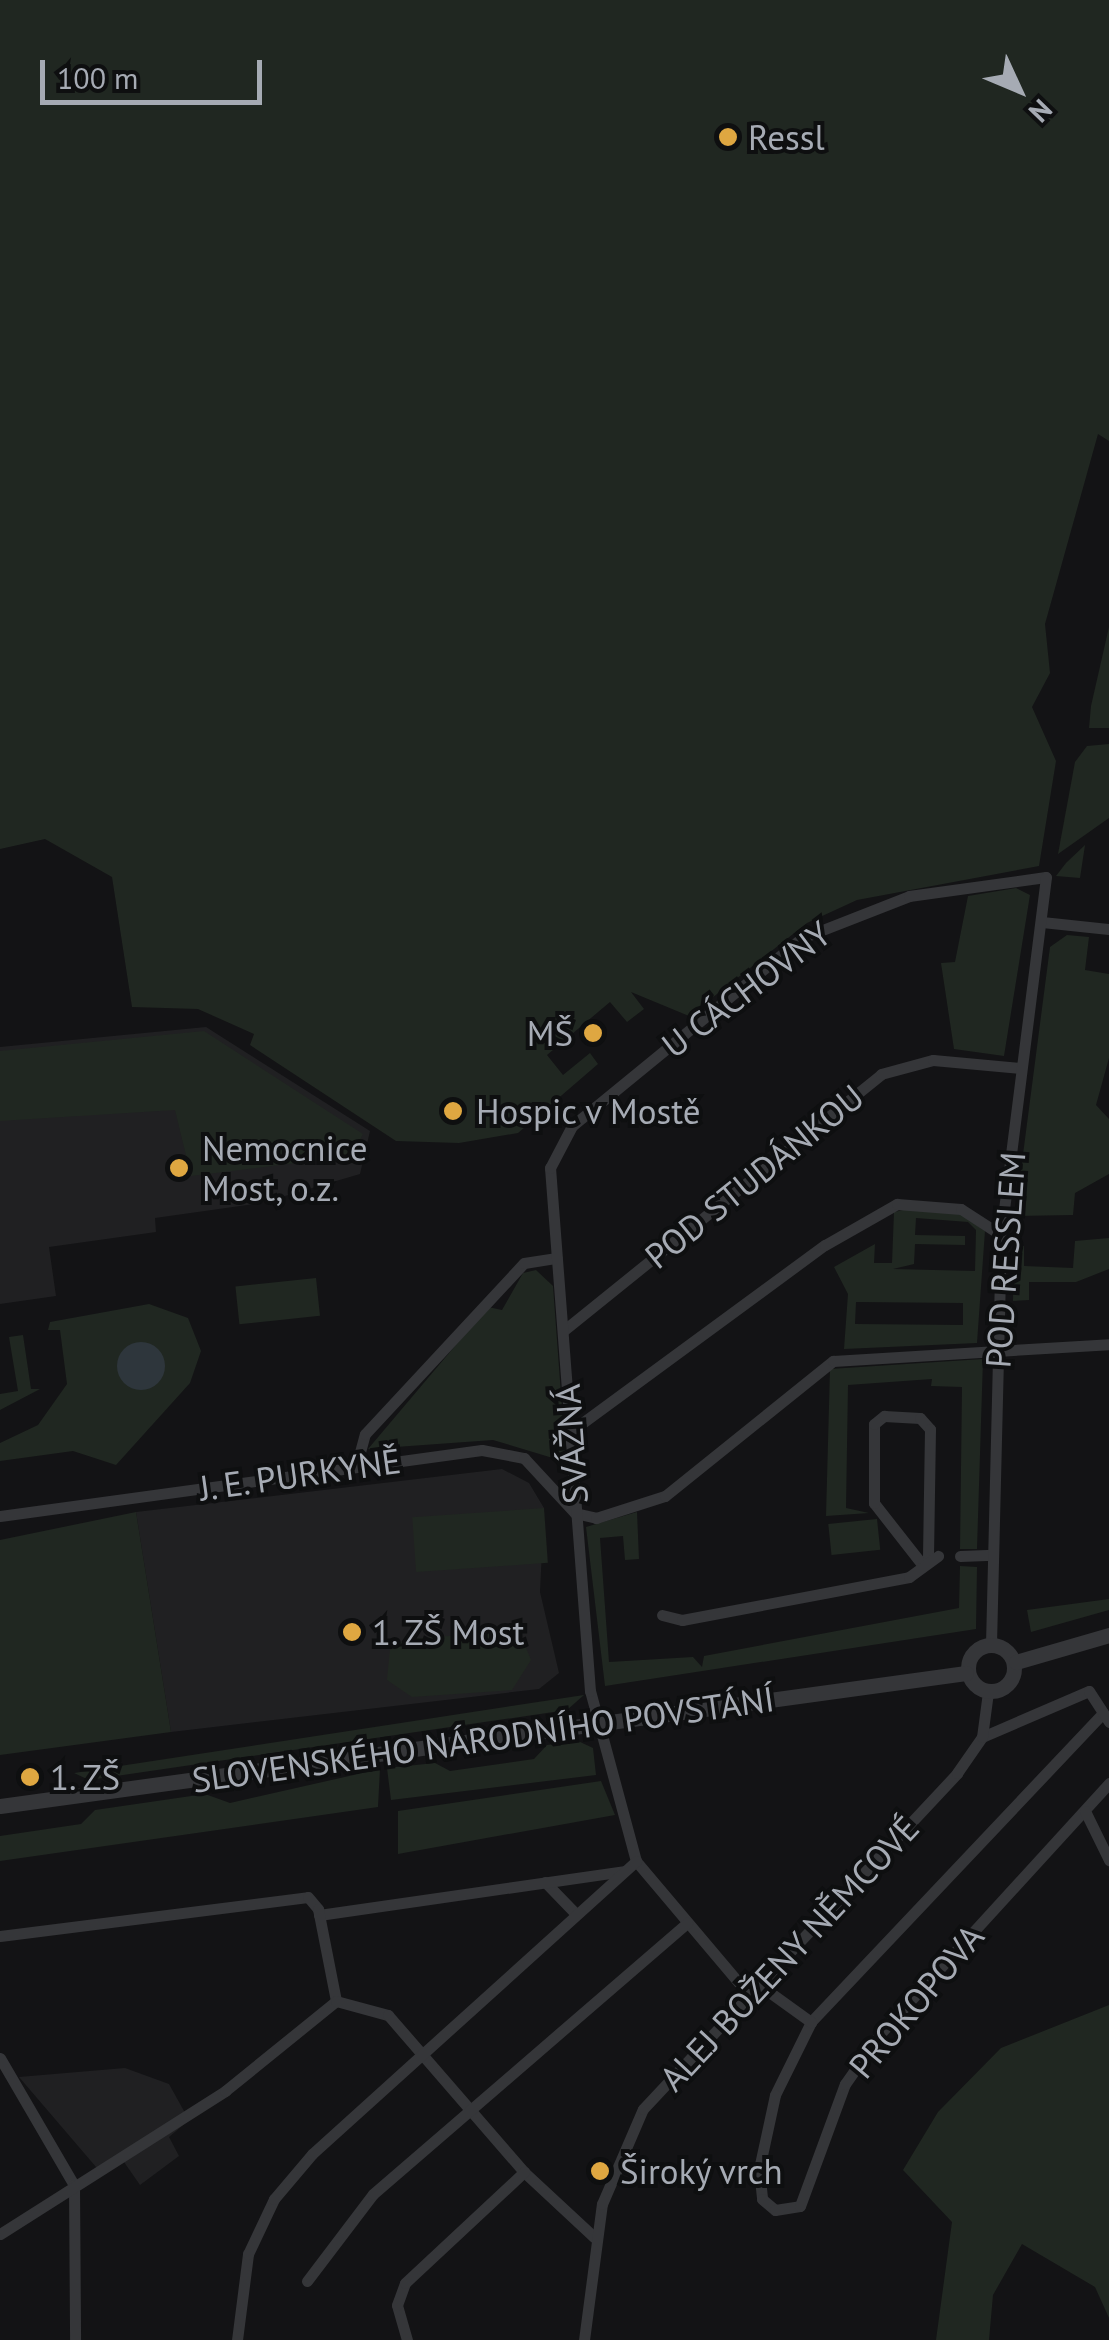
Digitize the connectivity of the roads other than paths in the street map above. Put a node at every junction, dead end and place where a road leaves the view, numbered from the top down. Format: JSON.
{"nodes":[{"id":1,"x":1046,"y":877,"type":"joint"},
{"id":2,"x":1042,"y":922,"type":"junction"},
{"id":3,"x":1109,"y":929,"type":"edge"},
{"id":4,"x":1021,"y":1068,"type":"junction"},
{"id":5,"x":550,"y":1168,"type":"joint"},
{"id":6,"x":1001,"y":1235,"type":"junction"},
{"id":7,"x":558,"y":1258,"type":"junction"},
{"id":8,"x":564,"y":1330,"type":"junction"},
{"id":9,"x":1109,"y":1344,"type":"edge"},
{"id":10,"x":998,"y":1353,"type":"junction"},
{"id":11,"x":570,"y":1432,"type":"junction"},
{"id":12,"x":356,"y":1466,"type":"junction"},
{"id":13,"x":576,"y":1513,"type":"junction"},
{"id":14,"x":0,"y":1516,"type":"edge"},
{"id":15,"x":960,"y":1556,"type":"dead end"},
{"id":16,"x":993,"y":1556,"type":"junction"},
{"id":17,"x":929,"y":1558,"type":"junction"},
{"id":18,"x":662,"y":1614,"type":"dead end"},
{"id":19,"x":1109,"y":1635,"type":"edge"},
{"id":20,"x":991,"y":1645,"type":"junction"},
{"id":21,"x":1016,"y":1662,"type":"junction"},
{"id":22,"x":966,"y":1672,"type":"junction"},
{"id":23,"x":988,"y":1692,"type":"junction"},
{"id":24,"x":1106,"y":1717,"type":"edge"},
{"id":25,"x":599,"y":1718,"type":"junction"},
{"id":26,"x":982,"y":1737,"type":"junction"},
{"id":27,"x":1109,"y":1783,"type":"edge"},
{"id":28,"x":0,"y":1806,"type":"edge"},
{"id":29,"x":1085,"y":1810,"type":"junction"},
{"id":30,"x":1104,"y":1835,"type":"edge"},
{"id":31,"x":1109,"y":1860,"type":"edge"},
{"id":32,"x":636,"y":1861,"type":"junction"},
{"id":33,"x":624,"y":1872,"type":"junction"},
{"id":34,"x":545,"y":1882,"type":"junction"},
{"id":35,"x":576,"y":1914,"type":"junction"},
{"id":36,"x":319,"y":1915,"type":"junction"},
{"id":37,"x":686,"y":1923,"type":"junction"},
{"id":38,"x":0,"y":1936,"type":"edge"},
{"id":39,"x":761,"y":1986,"type":"junction"},
{"id":40,"x":750,"y":1996,"type":"junction"},
{"id":41,"x":336,"y":2001,"type":"junction"},
{"id":42,"x":811,"y":2022,"type":"junction"},
{"id":43,"x":420,"y":2053,"type":"junction"},
{"id":44,"x":0,"y":2058,"type":"edge"},
{"id":45,"x":468,"y":2112,"type":"junction"},
{"id":46,"x":524,"y":2172,"type":"junction"},
{"id":47,"x":74,"y":2186,"type":"junction"},
{"id":48,"x":0,"y":2234,"type":"edge"},
{"id":49,"x":594,"y":2237,"type":"junction"},
{"id":50,"x":307,"y":2281,"type":"dead end"},
{"id":51,"x":75,"y":2340,"type":"edge"},
{"id":52,"x":237,"y":2340,"type":"edge"},
{"id":53,"x":408,"y":2340,"type":"edge"},
{"id":54,"x":583,"y":2340,"type":"edge"}],
"edges":[{"from":1,"to":2,"type":"street","name":"POD RESSLEM"},
{"from":1,"to":5,"type":"street","name":"U CÁCHOVNY"},
{"from":2,"to":3,"type":"street"},
{"from":2,"to":4,"type":"street","name":"POD RESSLEM"},
{"from":4,"to":6,"type":"street","name":"POD RESSLEM"},
{"from":4,"to":8,"type":"street","name":"POD STUDÁNKOU"},
{"from":5,"to":7,"type":"street","name":"SVÁŽNÁ"},
{"from":6,"to":10,"type":"street","name":"POD RESSLEM"},
{"from":6,"to":11,"type":"street"},
{"from":7,"to":8,"type":"street","name":"SVÁŽNÁ"},
{"from":7,"to":12,"type":"street"},
{"from":8,"to":11,"type":"street","name":"SVÁŽNÁ"},
{"from":9,"to":10,"type":"street"},
{"from":10,"to":13,"type":"street"},
{"from":10,"to":16,"type":"street","name":"POD RESSLEM"},
{"from":11,"to":13,"type":"street","name":"SVÁŽNÁ"},
{"from":12,"to":13,"type":"street","name":"J. E. PURKYNĚ"},
{"from":12,"to":14,"type":"street","name":"J. E. PURKYNĚ"},
{"from":13,"to":25,"type":"street","name":"SVÁŽNÁ"},
{"from":15,"to":16,"type":"street"},
{"from":16,"to":20,"type":"street","name":"POD RESSLEM"},
{"from":17,"to":17,"type":"street"},
{"from":17,"to":18,"type":"street"},
{"from":19,"to":21,"type":"street"},
{"from":20,"to":21,"type":"street"},
{"from":20,"to":22,"type":"street"},
{"from":21,"to":23,"type":"street"},
{"from":22,"to":23,"type":"street"},
{"from":22,"to":25,"type":"street","name":"SLOVENSKÉHO NÁRODNÍHO POVSTÁNÍ"},
{"from":23,"to":26,"type":"street"},
{"from":24,"to":26,"type":"street","name":"PROKOPOVA"},
{"from":24,"to":42,"type":"street","name":"PROKOPOVA"},
{"from":25,"to":28,"type":"street","name":"SLOVENSKÉHO NÁRODNÍHO POVSTÁNÍ"},
{"from":25,"to":32,"type":"street","name":"SVÁŽNÁ"},
{"from":26,"to":39,"type":"street","name":"ALEJ BOŽENY NĚMCOVÉ"},
{"from":27,"to":29,"type":"street","name":"PROKOPOVA"},
{"from":29,"to":30,"type":"street"},
{"from":29,"to":42,"type":"street","name":"PROKOPOVA"},
{"from":30,"to":31,"type":"street"},
{"from":32,"to":33,"type":"street"},
{"from":32,"to":37,"type":"street"},
{"from":33,"to":34,"type":"street"},
{"from":33,"to":35,"type":"street"},
{"from":34,"to":35,"type":"street"},
{"from":34,"to":36,"type":"street"},
{"from":35,"to":43,"type":"street"},
{"from":36,"to":38,"type":"street"},
{"from":36,"to":41,"type":"street"},
{"from":37,"to":40,"type":"street"},
{"from":37,"to":45,"type":"street"},
{"from":39,"to":40,"type":"street","name":"ALEJ BOŽENY NĚMCOVÉ"},
{"from":39,"to":42,"type":"street","name":"PROKOPOVA"},
{"from":40,"to":49,"type":"street","name":"ALEJ BOŽENY NĚMCOVÉ"},
{"from":41,"to":43,"type":"street"},
{"from":41,"to":47,"type":"street"},
{"from":43,"to":45,"type":"street"},
{"from":43,"to":52,"type":"street"},
{"from":44,"to":47,"type":"street"},
{"from":45,"to":46,"type":"street"},
{"from":45,"to":50,"type":"street"},
{"from":46,"to":49,"type":"street"},
{"from":46,"to":53,"type":"street"},
{"from":47,"to":48,"type":"street"},
{"from":47,"to":51,"type":"street"},
{"from":49,"to":54,"type":"street","name":"ALEJ BOŽENY NĚMCOVÉ"}]}
